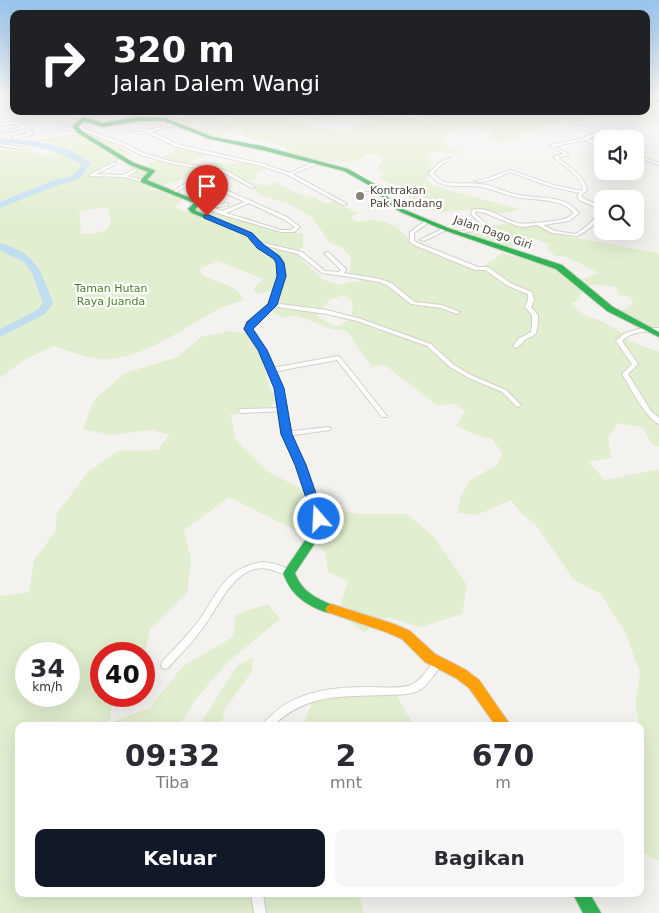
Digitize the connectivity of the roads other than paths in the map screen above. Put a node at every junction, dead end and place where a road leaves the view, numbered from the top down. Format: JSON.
{"nodes":[{"id":1,"x":101,"y":139,"type":"edge"},
{"id":2,"x":108,"y":139,"type":"edge"},
{"id":3,"x":161,"y":139,"type":"edge"},
{"id":4,"x":215,"y":139,"type":"edge"},
{"id":5,"x":585,"y":139,"type":"joint"},
{"id":6,"x":594,"y":143,"type":"edge"},
{"id":7,"x":0,"y":145,"type":"edge"},
{"id":8,"x":22,"y":148,"type":"dead end"},
{"id":9,"x":644,"y":158,"type":"edge"},
{"id":10,"x":449,"y":159,"type":"dead end"},
{"id":11,"x":318,"y":162,"type":"junction"},
{"id":12,"x":115,"y":163,"type":"dead end"},
{"id":13,"x":659,"y":164,"type":"edge"},
{"id":14,"x":135,"y":170,"type":"dead end"},
{"id":15,"x":289,"y":174,"type":"junction"},
{"id":16,"x":124,"y":176,"type":"junction"},
{"id":17,"x":143,"y":181,"type":"junction"},
{"id":18,"x":192,"y":181,"type":"dead end"},
{"id":19,"x":202,"y":181,"type":"dead end"},
{"id":20,"x":472,"y":184,"type":"junction"},
{"id":21,"x":253,"y":187,"type":"dead end"},
{"id":22,"x":224,"y":190,"type":"junction"},
{"id":23,"x":174,"y":192,"type":"junction"},
{"id":24,"x":582,"y":192,"type":"junction"},
{"id":25,"x":378,"y":193,"type":"junction"},
{"id":26,"x":360,"y":194,"type":"dead end"},
{"id":27,"x":202,"y":201,"type":"junction"},
{"id":28,"x":248,"y":202,"type":"junction"},
{"id":29,"x":226,"y":204,"type":"dead end"},
{"id":30,"x":345,"y":204,"type":"dead end"},
{"id":31,"x":222,"y":213,"type":"junction"},
{"id":32,"x":427,"y":222,"type":"junction"},
{"id":33,"x":538,"y":224,"type":"junction"},
{"id":34,"x":451,"y":231,"type":"junction"},
{"id":35,"x":422,"y":240,"type":"dead end"},
{"id":36,"x":257,"y":242,"type":"junction"},
{"id":37,"x":326,"y":253,"type":"dead end"},
{"id":38,"x":340,"y":274,"type":"junction"},
{"id":39,"x":272,"y":305,"type":"junction"},
{"id":40,"x":457,"y":312,"type":"dead end"},
{"id":41,"x":644,"y":329,"type":"junction"},
{"id":42,"x":659,"y":330,"type":"edge"},
{"id":43,"x":659,"y":335,"type":"edge"},
{"id":44,"x":516,"y":346,"type":"dead end"},
{"id":45,"x":272,"y":370,"type":"junction"},
{"id":46,"x":518,"y":405,"type":"dead end"},
{"id":47,"x":241,"y":410,"type":"dead end"},
{"id":48,"x":282,"y":410,"type":"junction"},
{"id":49,"x":384,"y":416,"type":"dead end"},
{"id":50,"x":659,"y":422,"type":"edge"},
{"id":51,"x":328,"y":429,"type":"dead end"},
{"id":52,"x":286,"y":434,"type":"junction"},
{"id":53,"x":289,"y":573,"type":"junction"},
{"id":54,"x":438,"y":663,"type":"junction"},
{"id":55,"x":165,"y":665,"type":"dead end"},
{"id":56,"x":271,"y":722,"type":"edge"},
{"id":57,"x":501,"y":722,"type":"edge"},
{"id":58,"x":257,"y":897,"type":"edge"},
{"id":59,"x":583,"y":897,"type":"edge"},
{"id":60,"x":260,"y":913,"type":"edge"},
{"id":61,"x":592,"y":913,"type":"edge"}],
"edges":[{"from":1,"to":17,"type":"street"},
{"from":2,"to":21,"type":"street"},
{"from":3,"to":15,"type":"street"},
{"from":4,"to":11,"type":"street","name":"Jalan Dago Giri"},
{"from":5,"to":6,"type":"street"},
{"from":5,"to":24,"type":"street"},
{"from":7,"to":8,"type":"street"},
{"from":9,"to":13,"type":"street"},
{"from":10,"to":20,"type":"street"},
{"from":11,"to":15,"type":"street"},
{"from":11,"to":25,"type":"street","name":"Jalan Dago Giri"},
{"from":12,"to":16,"type":"street"},
{"from":14,"to":16,"type":"street"},
{"from":15,"to":30,"type":"street"},
{"from":16,"to":17,"type":"street"},
{"from":17,"to":23,"type":"street"},
{"from":18,"to":23,"type":"street"},
{"from":19,"to":22,"type":"street"},
{"from":20,"to":24,"type":"street"},
{"from":20,"to":33,"type":"street"},
{"from":22,"to":27,"type":"street"},
{"from":22,"to":28,"type":"street"},
{"from":23,"to":27,"type":"street"},
{"from":24,"to":33,"type":"street"},
{"from":25,"to":26,"type":"street"},
{"from":25,"to":32,"type":"street","name":"Jalan Dago Giri"},
{"from":27,"to":29,"type":"street"},
{"from":27,"to":31,"type":"street"},
{"from":27,"to":36,"type":"street"},
{"from":28,"to":31,"type":"street"},
{"from":28,"to":31,"type":"street"},
{"from":32,"to":34,"type":"street","name":"Jalan Dago Giri"},
{"from":32,"to":44,"type":"street"},
{"from":33,"to":34,"type":"street"},
{"from":34,"to":35,"type":"street"},
{"from":34,"to":41,"type":"street","name":"Jalan Dago Giri"},
{"from":36,"to":38,"type":"street"},
{"from":36,"to":39,"type":"street"},
{"from":37,"to":38,"type":"street"},
{"from":38,"to":40,"type":"street"},
{"from":39,"to":45,"type":"street"},
{"from":39,"to":46,"type":"street"},
{"from":41,"to":42,"type":"street"},
{"from":41,"to":43,"type":"street","name":"Jalan Dago Giri"},
{"from":41,"to":50,"type":"street"},
{"from":45,"to":48,"type":"street"},
{"from":45,"to":49,"type":"street"},
{"from":47,"to":48,"type":"street"},
{"from":48,"to":52,"type":"street"},
{"from":51,"to":52,"type":"street"},
{"from":52,"to":53,"type":"street"},
{"from":53,"to":54,"type":"street"},
{"from":53,"to":55,"type":"street"},
{"from":54,"to":56,"type":"street"},
{"from":54,"to":57,"type":"street"},
{"from":58,"to":60,"type":"street"},
{"from":59,"to":61,"type":"street"}]}
